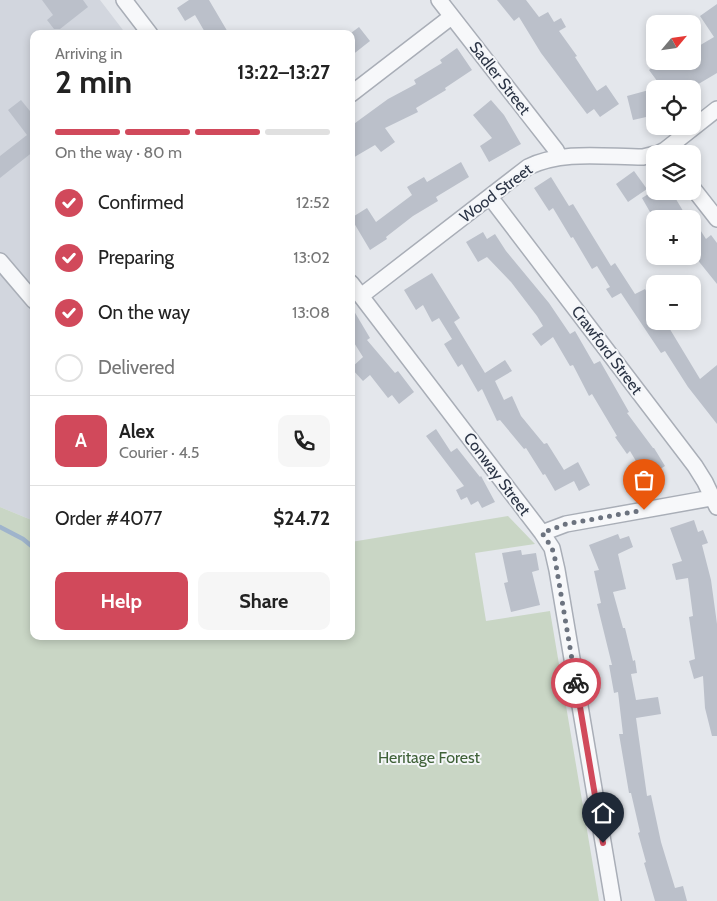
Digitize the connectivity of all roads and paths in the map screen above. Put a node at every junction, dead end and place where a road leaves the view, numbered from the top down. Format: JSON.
{"nodes":[{"id":1,"x":124,"y":0,"type":"edge"},
{"id":2,"x":438,"y":0,"type":"edge"},
{"id":3,"x":451,"y":16,"type":"junction"},
{"id":4,"x":147,"y":30,"type":"edge"},
{"id":5,"x":355,"y":91,"type":"edge"},
{"id":6,"x":717,"y":109,"type":"edge"},
{"id":7,"x":671,"y":145,"type":"edge"},
{"id":8,"x":559,"y":156,"type":"junction"},
{"id":9,"x":646,"y":156,"type":"edge"},
{"id":10,"x":490,"y":197,"type":"junction"},
{"id":11,"x":701,"y":199,"type":"edge"},
{"id":12,"x":717,"y":219,"type":"edge"},
{"id":13,"x":0,"y":260,"type":"edge"},
{"id":14,"x":355,"y":288,"type":"edge"},
{"id":15,"x":361,"y":296,"type":"junction"},
{"id":16,"x":30,"y":297,"type":"edge"},
{"id":17,"x":716,"y":501,"type":"edge"},
{"id":18,"x":542,"y":533,"type":"junction"},
{"id":19,"x":613,"y":901,"type":"edge"}],
"edges":[{"from":1,"to":4,"type":"street"},
{"from":2,"to":3,"type":"street","name":"Sadler Street"},
{"from":3,"to":5,"type":"street"},
{"from":3,"to":8,"type":"street","name":"Sadler Street"},
{"from":6,"to":7,"type":"street","name":"Wood Street"},
{"from":8,"to":9,"type":"street","name":"Wood Street"},
{"from":8,"to":10,"type":"street","name":"Wood Street"},
{"from":10,"to":15,"type":"street","name":"Wood Street"},
{"from":10,"to":17,"type":"street","name":"Crawford Street"},
{"from":11,"to":12,"type":"street"},
{"from":13,"to":16,"type":"street"},
{"from":14,"to":15,"type":"street","name":"Conway Street"},
{"from":15,"to":18,"type":"street","name":"Conway Street"},
{"from":17,"to":18,"type":"street"},
{"from":18,"to":19,"type":"street","name":"Conway Street"}]}
